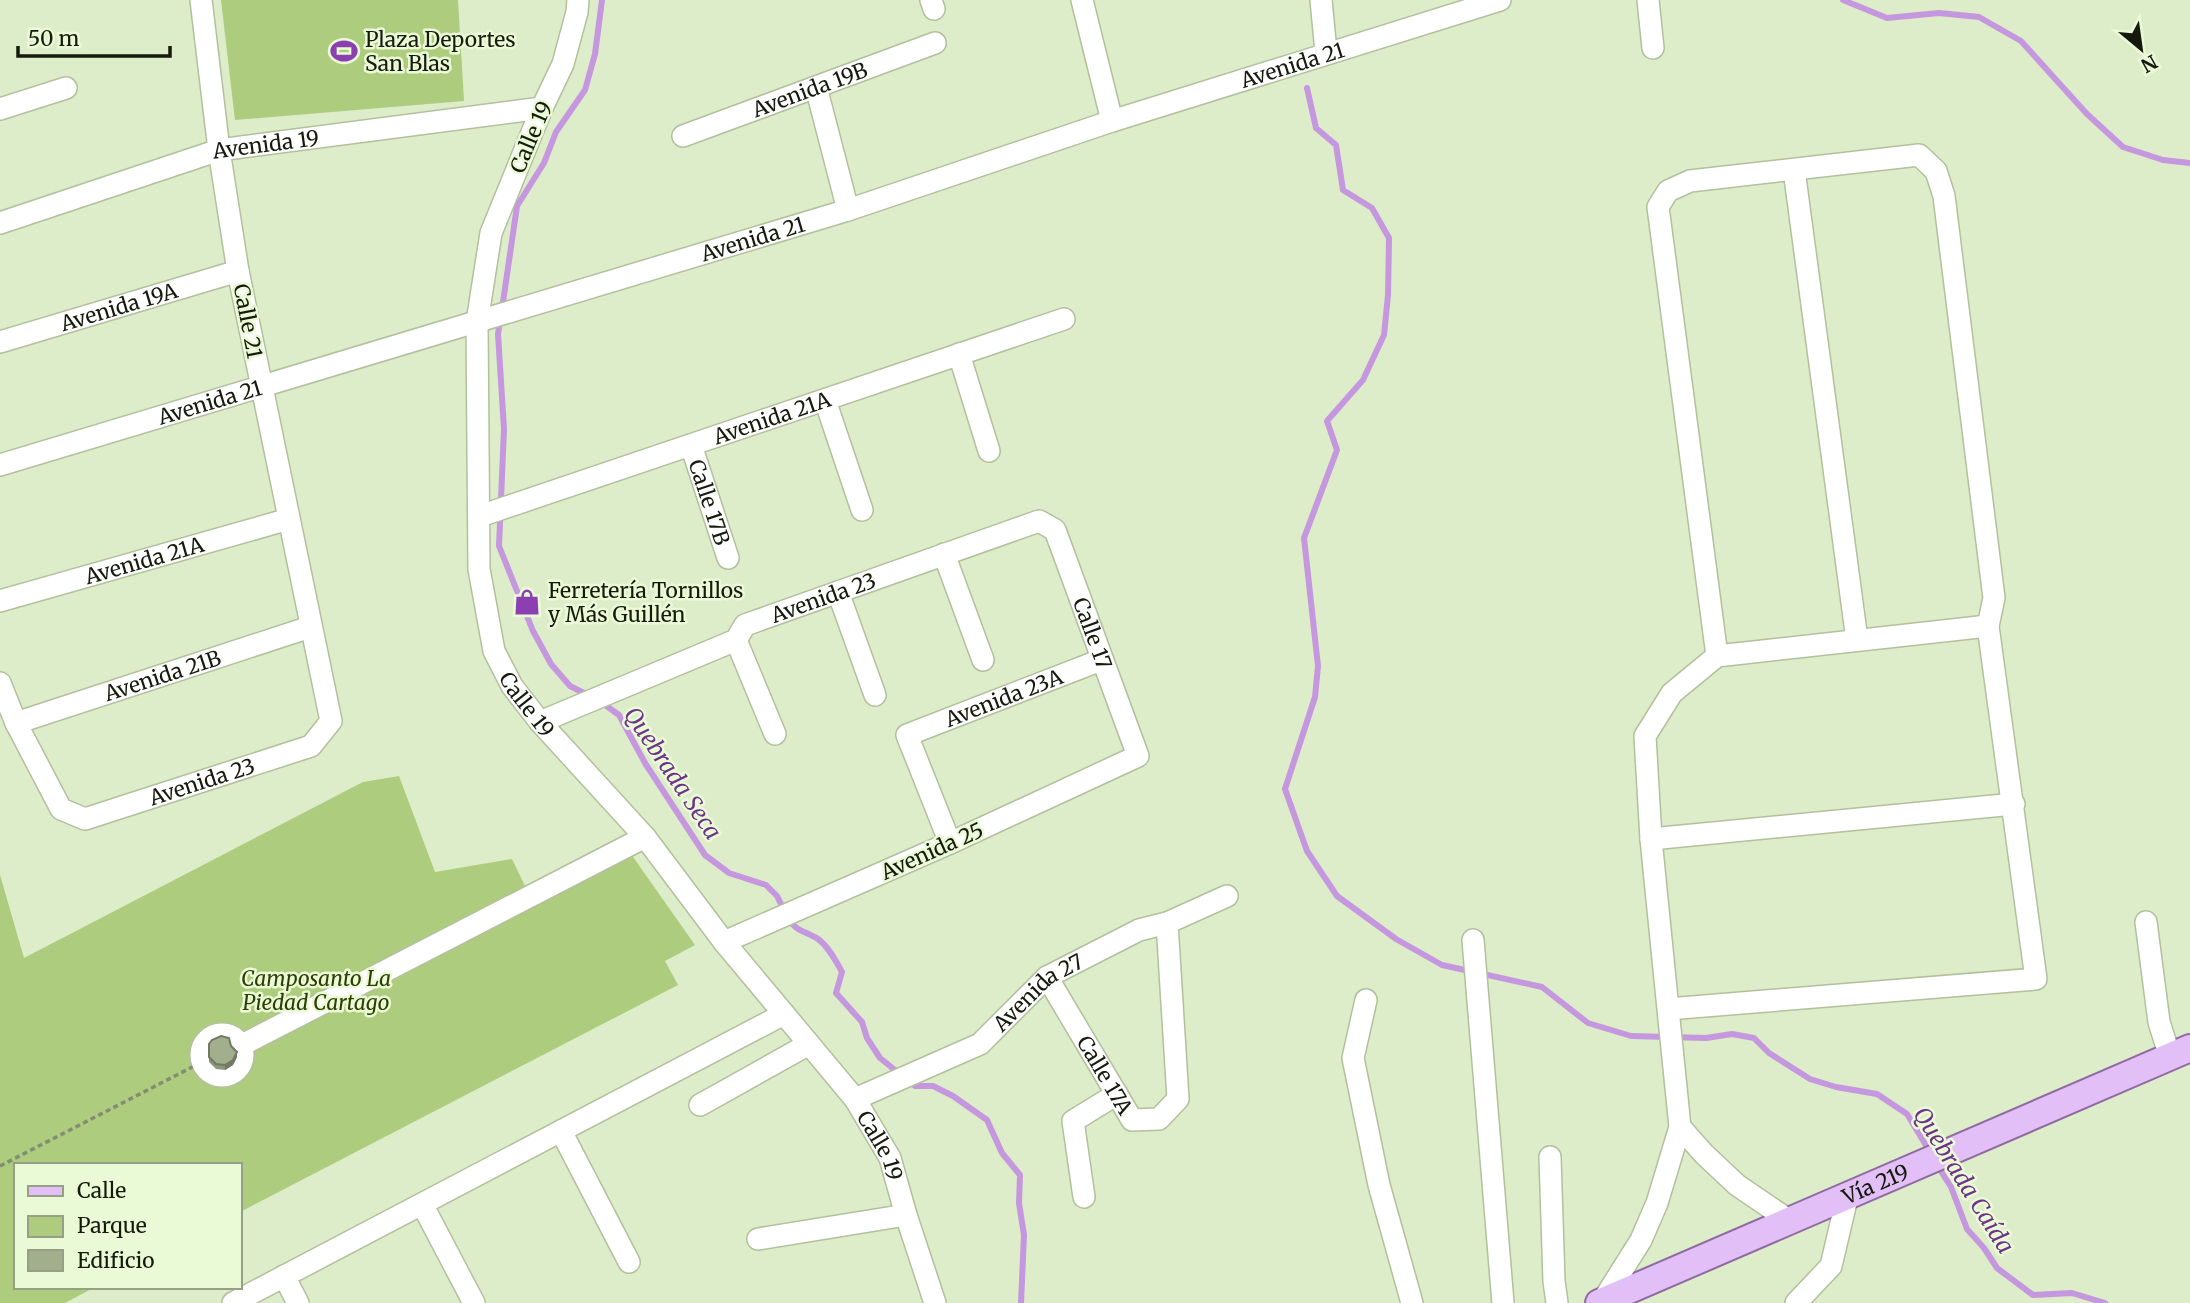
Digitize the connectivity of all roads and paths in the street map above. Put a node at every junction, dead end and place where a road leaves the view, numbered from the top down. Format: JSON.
{"nodes":[{"id":1,"x":201,"y":0,"type":"edge"},
{"id":2,"x":578,"y":0,"type":"edge"},
{"id":3,"x":1082,"y":0,"type":"edge"},
{"id":4,"x":1321,"y":0,"type":"edge"},
{"id":5,"x":1500,"y":0,"type":"edge"},
{"id":6,"x":1648,"y":0,"type":"edge"},
{"id":7,"x":934,"y":43,"type":"dead end"},
{"id":8,"x":1653,"y":48,"type":"dead end"},
{"id":9,"x":1326,"y":52,"type":"junction"},
{"id":10,"x":816,"y":87,"type":"junction"},
{"id":11,"x":66,"y":88,"type":"dead end"},
{"id":12,"x":542,"y":108,"type":"junction"},
{"id":13,"x":0,"y":109,"type":"edge"},
{"id":14,"x":1112,"y":121,"type":"junction"},
{"id":15,"x":683,"y":136,"type":"dead end"},
{"id":16,"x":219,"y":150,"type":"junction"},
{"id":17,"x":1794,"y":170,"type":"junction"},
{"id":18,"x":848,"y":210,"type":"junction"},
{"id":19,"x":0,"y":223,"type":"edge"},
{"id":20,"x":237,"y":271,"type":"junction"},
{"id":21,"x":1064,"y":319,"type":"dead end"},
{"id":22,"x":477,"y":322,"type":"junction"},
{"id":23,"x":0,"y":342,"type":"edge"},
{"id":24,"x":959,"y":354,"type":"junction"},
{"id":25,"x":261,"y":387,"type":"junction"},
{"id":26,"x":825,"y":400,"type":"junction"},
{"id":27,"x":691,"y":445,"type":"junction"},
{"id":28,"x":989,"y":451,"type":"dead end"},
{"id":29,"x":0,"y":465,"type":"edge"},
{"id":30,"x":862,"y":510,"type":"dead end"},
{"id":31,"x":480,"y":516,"type":"junction"},
{"id":32,"x":289,"y":519,"type":"junction"},
{"id":33,"x":1039,"y":521,"type":"joint"},
{"id":34,"x":944,"y":554,"type":"junction"},
{"id":35,"x":728,"y":558,"type":"dead end"},
{"id":36,"x":838,"y":592,"type":"junction"},
{"id":37,"x":0,"y":601,"type":"edge"},
{"id":38,"x":1988,"y":626,"type":"junction"},
{"id":39,"x":310,"y":627,"type":"junction"},
{"id":40,"x":736,"y":640,"type":"junction"},
{"id":41,"x":1857,"y":640,"type":"junction"},
{"id":42,"x":1717,"y":656,"type":"junction"},
{"id":43,"x":984,"y":660,"type":"dead end"},
{"id":44,"x":1101,"y":660,"type":"junction"},
{"id":45,"x":0,"y":683,"type":"edge"},
{"id":46,"x":875,"y":695,"type":"dead end"},
{"id":47,"x":331,"y":721,"type":"joint"},
{"id":48,"x":540,"y":722,"type":"junction"},
{"id":49,"x":16,"y":723,"type":"junction"},
{"id":50,"x":775,"y":734,"type":"dead end"},
{"id":51,"x":1138,"y":755,"type":"joint"},
{"id":52,"x":2014,"y":804,"type":"junction"},
{"id":53,"x":645,"y":837,"type":"junction"},
{"id":54,"x":1651,"y":838,"type":"junction"},
{"id":55,"x":950,"y":843,"type":"junction"},
{"id":56,"x":1227,"y":896,"type":"dead end"},
{"id":57,"x":2146,"y":922,"type":"dead end"},
{"id":58,"x":1167,"y":923,"type":"junction"},
{"id":59,"x":1474,"y":940,"type":"dead end"},
{"id":60,"x":724,"y":942,"type":"junction"},
{"id":61,"x":1047,"y":976,"type":"junction"},
{"id":62,"x":1366,"y":1000,"type":"dead end"},
{"id":63,"x":1668,"y":1009,"type":"junction"},
{"id":64,"x":784,"y":1014,"type":"junction"},
{"id":65,"x":809,"y":1044,"type":"junction"},
{"id":66,"x":242,"y":1045,"type":"junction"},
{"id":67,"x":2180,"y":1052,"type":"edge"},
{"id":68,"x":202,"y":1062,"type":"junction"},
{"id":69,"x":1117,"y":1094,"type":"junction"},
{"id":70,"x":855,"y":1099,"type":"junction"},
{"id":71,"x":700,"y":1105,"type":"dead end"},
{"id":72,"x":1680,"y":1127,"type":"junction"},
{"id":73,"x":561,"y":1131,"type":"junction"},
{"id":74,"x":1550,"y":1157,"type":"dead end"},
{"id":75,"x":0,"y":1166,"type":"edge"},
{"id":76,"x":1084,"y":1197,"type":"dead end"},
{"id":77,"x":1847,"y":1198,"type":"junction"},
{"id":78,"x":422,"y":1204,"type":"junction"},
{"id":79,"x":906,"y":1215,"type":"junction"},
{"id":80,"x":1790,"y":1221,"type":"junction"},
{"id":81,"x":758,"y":1239,"type":"dead end"},
{"id":82,"x":629,"y":1262,"type":"dead end"},
{"id":83,"x":284,"y":1276,"type":"junction"},
{"id":84,"x":1601,"y":1302,"type":"edge"},
{"id":85,"x":233,"y":1303,"type":"edge"},
{"id":86,"x":299,"y":1303,"type":"edge"},
{"id":87,"x":474,"y":1303,"type":"edge"},
{"id":88,"x":935,"y":1303,"type":"edge"},
{"id":89,"x":1412,"y":1303,"type":"edge"},
{"id":90,"x":1503,"y":1303,"type":"edge"},
{"id":91,"x":1557,"y":1303,"type":"edge"},
{"id":92,"x":1796,"y":1303,"type":"edge"}],
"edges":[{"from":1,"to":16,"type":"street","name":"Calle 21"},
{"from":2,"to":12,"type":"street","name":"Calle 19"},
{"from":3,"to":14,"type":"street"},
{"from":4,"to":9,"type":"street"},
{"from":5,"to":9,"type":"street","name":"Avenida 21"},
{"from":6,"to":8,"type":"street"},
{"from":7,"to":10,"type":"street","name":"Avenida 19B"},
{"from":9,"to":14,"type":"street","name":"Avenida 21"},
{"from":10,"to":15,"type":"street","name":"Avenida 19B"},
{"from":10,"to":18,"type":"street"},
{"from":11,"to":13,"type":"street"},
{"from":12,"to":16,"type":"street","name":"Avenida 19"},
{"from":12,"to":22,"type":"street","name":"Calle 19"},
{"from":14,"to":18,"type":"street","name":"Avenida 21"},
{"from":16,"to":19,"type":"street","name":"Avenida 19"},
{"from":16,"to":20,"type":"street","name":"Calle 21"},
{"from":17,"to":38,"type":"street"},
{"from":17,"to":41,"type":"street"},
{"from":17,"to":42,"type":"street"},
{"from":18,"to":22,"type":"street","name":"Avenida 21"},
{"from":20,"to":23,"type":"street","name":"Avenida 19A"},
{"from":20,"to":25,"type":"street","name":"Calle 21"},
{"from":21,"to":24,"type":"street","name":"Avenida 21A"},
{"from":22,"to":25,"type":"street","name":"Avenida 21"},
{"from":22,"to":31,"type":"street","name":"Calle 19"},
{"from":24,"to":26,"type":"street","name":"Avenida 21A"},
{"from":24,"to":28,"type":"street"},
{"from":25,"to":29,"type":"street","name":"Avenida 21"},
{"from":25,"to":32,"type":"street","name":"Calle 21"},
{"from":26,"to":27,"type":"street","name":"Avenida 21A"},
{"from":26,"to":30,"type":"street"},
{"from":27,"to":31,"type":"street","name":"Avenida 21A"},
{"from":27,"to":35,"type":"street","name":"Calle 17B"},
{"from":31,"to":48,"type":"street","name":"Calle 19"},
{"from":32,"to":37,"type":"street","name":"Avenida 21A"},
{"from":32,"to":39,"type":"street","name":"Calle 21"},
{"from":33,"to":34,"type":"street","name":"Avenida 23"},
{"from":33,"to":44,"type":"street","name":"Calle 17"},
{"from":34,"to":36,"type":"street","name":"Avenida 23"},
{"from":34,"to":43,"type":"street"},
{"from":36,"to":40,"type":"street","name":"Avenida 23"},
{"from":36,"to":46,"type":"street"},
{"from":38,"to":41,"type":"street"},
{"from":38,"to":52,"type":"street"},
{"from":39,"to":47,"type":"street","name":"Calle 21"},
{"from":39,"to":49,"type":"street","name":"Avenida 21B"},
{"from":40,"to":48,"type":"street","name":"Avenida 23"},
{"from":40,"to":50,"type":"street"},
{"from":41,"to":42,"type":"street"},
{"from":42,"to":54,"type":"street"},
{"from":44,"to":51,"type":"street","name":"Calle 17"},
{"from":44,"to":55,"type":"street","name":"Avenida 23A"},
{"from":45,"to":49,"type":"street"},
{"from":47,"to":49,"type":"street","name":"Avenida 23"},
{"from":48,"to":53,"type":"street","name":"Calle 19"},
{"from":51,"to":55,"type":"street","name":"Avenida 25"},
{"from":52,"to":54,"type":"street"},
{"from":52,"to":63,"type":"street"},
{"from":53,"to":60,"type":"street","name":"Calle 19"},
{"from":53,"to":66,"type":"street"},
{"from":54,"to":63,"type":"street"},
{"from":55,"to":60,"type":"street","name":"Avenida 25"},
{"from":56,"to":58,"type":"street","name":"Avenida 27"},
{"from":57,"to":67,"type":"street"},
{"from":58,"to":61,"type":"street","name":"Avenida 27"},
{"from":58,"to":69,"type":"street","name":"Calle 17A"},
{"from":59,"to":90,"type":"street"},
{"from":60,"to":64,"type":"street","name":"Calle 19"},
{"from":61,"to":69,"type":"street","name":"Calle 17A"},
{"from":61,"to":70,"type":"street","name":"Avenida 27"},
{"from":62,"to":89,"type":"street"},
{"from":63,"to":72,"type":"street"},
{"from":64,"to":65,"type":"street","name":"Calle 19"},
{"from":64,"to":73,"type":"street"},
{"from":65,"to":70,"type":"street","name":"Calle 19"},
{"from":65,"to":71,"type":"street"},
{"from":66,"to":68,"type":"street"},
{"from":66,"to":68,"type":"street"},
{"from":67,"to":77,"type":"main road","name":"Vía 219"},
{"from":68,"to":75,"type":"path"},
{"from":69,"to":76,"type":"street"},
{"from":70,"to":79,"type":"street","name":"Calle 19"},
{"from":72,"to":80,"type":"street"},
{"from":72,"to":84,"type":"street"},
{"from":73,"to":78,"type":"street"},
{"from":73,"to":82,"type":"street"},
{"from":74,"to":91,"type":"street"},
{"from":77,"to":80,"type":"main road","name":"Vía 219"},
{"from":77,"to":92,"type":"street"},
{"from":78,"to":83,"type":"street"},
{"from":78,"to":87,"type":"street"},
{"from":79,"to":81,"type":"street"},
{"from":79,"to":88,"type":"street","name":"Calle 19"},
{"from":80,"to":84,"type":"main road","name":"Vía 219"},
{"from":83,"to":85,"type":"street"},
{"from":83,"to":86,"type":"street"}]}
